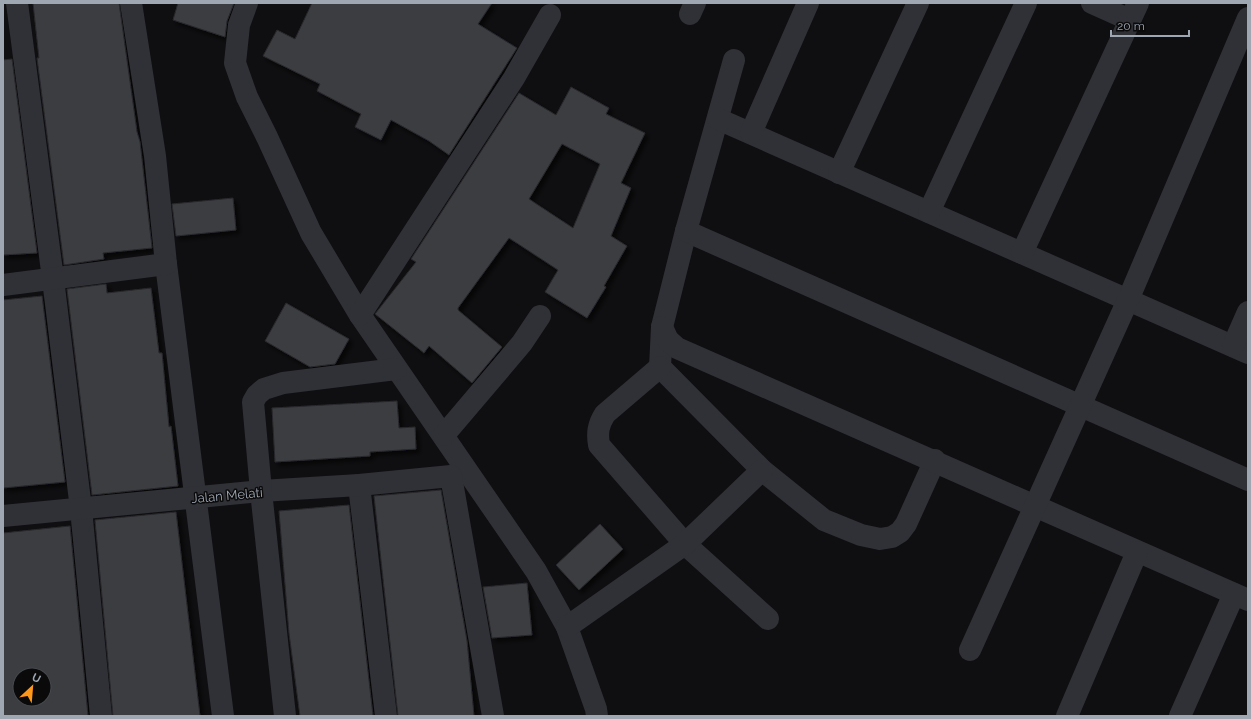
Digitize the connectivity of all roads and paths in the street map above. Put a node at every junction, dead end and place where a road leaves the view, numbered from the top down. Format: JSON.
{"nodes":[{"id":1,"x":17,"y":3,"type":"edge"},
{"id":2,"x":131,"y":3,"type":"edge"},
{"id":3,"x":246,"y":3,"type":"edge"},
{"id":4,"x":808,"y":3,"type":"edge"},
{"id":5,"x":918,"y":3,"type":"edge"},
{"id":6,"x":1026,"y":3,"type":"edge"},
{"id":7,"x":1092,"y":3,"type":"edge"},
{"id":8,"x":1134,"y":11,"type":"edge"},
{"id":9,"x":550,"y":15,"type":"dead end"},
{"id":10,"x":1248,"y":18,"type":"edge"},
{"id":11,"x":734,"y":60,"type":"dead end"},
{"id":12,"x":718,"y":118,"type":"junction"},
{"id":13,"x":751,"y":133,"type":"junction"},
{"id":14,"x":839,"y":172,"type":"junction"},
{"id":15,"x":929,"y":212,"type":"junction"},
{"id":16,"x":686,"y":230,"type":"junction"},
{"id":17,"x":1022,"y":253,"type":"junction"},
{"id":18,"x":166,"y":264,"type":"junction"},
{"id":19,"x":53,"y":279,"type":"junction"},
{"id":20,"x":3,"y":284,"type":"edge"},
{"id":21,"x":1128,"y":300,"type":"junction"},
{"id":22,"x":1248,"y":312,"type":"edge"},
{"id":23,"x":360,"y":315,"type":"junction"},
{"id":24,"x":540,"y":316,"type":"dead end"},
{"id":25,"x":662,"y":327,"type":"junction"},
{"id":26,"x":1240,"y":350,"type":"edge"},
{"id":27,"x":660,"y":367,"type":"junction"},
{"id":28,"x":396,"y":369,"type":"junction"},
{"id":29,"x":1081,"y":406,"type":"junction"},
{"id":30,"x":444,"y":435,"type":"junction"},
{"id":31,"x":935,"y":460,"type":"junction"},
{"id":32,"x":762,"y":470,"type":"junction"},
{"id":33,"x":1248,"y":480,"type":"edge"},
{"id":34,"x":359,"y":485,"type":"junction"},
{"id":35,"x":261,"y":491,"type":"junction"},
{"id":36,"x":195,"y":498,"type":"junction"},
{"id":37,"x":1035,"y":506,"type":"junction"},
{"id":38,"x":81,"y":509,"type":"junction"},
{"id":39,"x":3,"y":516,"type":"edge"},
{"id":40,"x":685,"y":544,"type":"junction"},
{"id":41,"x":1137,"y":552,"type":"junction"},
{"id":42,"x":1241,"y":597,"type":"edge"},
{"id":43,"x":768,"y":619,"type":"dead end"},
{"id":44,"x":567,"y":627,"type":"junction"},
{"id":45,"x":970,"y":650,"type":"dead end"},
{"id":46,"x":101,"y":716,"type":"edge"},
{"id":47,"x":223,"y":716,"type":"edge"},
{"id":48,"x":285,"y":716,"type":"edge"},
{"id":49,"x":386,"y":716,"type":"edge"},
{"id":50,"x":493,"y":716,"type":"edge"},
{"id":51,"x":597,"y":716,"type":"edge"},
{"id":52,"x":1067,"y":716,"type":"edge"},
{"id":53,"x":1180,"y":716,"type":"edge"}],
"edges":[{"from":1,"to":19,"type":"street"},
{"from":2,"to":18,"type":"street"},
{"from":3,"to":23,"type":"street"},
{"from":4,"to":13,"type":"street"},
{"from":5,"to":14,"type":"street"},
{"from":6,"to":15,"type":"street"},
{"from":7,"to":8,"type":"street"},
{"from":8,"to":17,"type":"street"},
{"from":9,"to":23,"type":"street"},
{"from":10,"to":21,"type":"street"},
{"from":11,"to":12,"type":"street"},
{"from":12,"to":13,"type":"street"},
{"from":12,"to":16,"type":"street"},
{"from":13,"to":14,"type":"street"},
{"from":14,"to":15,"type":"street"},
{"from":15,"to":17,"type":"street"},
{"from":16,"to":25,"type":"street"},
{"from":16,"to":29,"type":"street"},
{"from":17,"to":21,"type":"street"},
{"from":18,"to":19,"type":"street"},
{"from":18,"to":36,"type":"street"},
{"from":19,"to":20,"type":"street"},
{"from":19,"to":38,"type":"street"},
{"from":21,"to":26,"type":"street"},
{"from":21,"to":29,"type":"street"},
{"from":22,"to":26,"type":"street"},
{"from":23,"to":28,"type":"street"},
{"from":24,"to":30,"type":"street"},
{"from":25,"to":27,"type":"street"},
{"from":25,"to":31,"type":"street"},
{"from":27,"to":32,"type":"street"},
{"from":27,"to":40,"type":"street"},
{"from":28,"to":30,"type":"street"},
{"from":28,"to":35,"type":"street"},
{"from":29,"to":33,"type":"street"},
{"from":29,"to":37,"type":"street"},
{"from":30,"to":44,"type":"street"},
{"from":31,"to":32,"type":"street"},
{"from":31,"to":37,"type":"street"},
{"from":32,"to":40,"type":"street"},
{"from":34,"to":35,"type":"street","name":"Jalan Melati"},
{"from":34,"to":49,"type":"street"},
{"from":34,"to":50,"type":"street","name":"Jalan Melati"},
{"from":35,"to":36,"type":"street","name":"Jalan Melati"},
{"from":35,"to":48,"type":"street"},
{"from":36,"to":38,"type":"street","name":"Jalan Melati"},
{"from":36,"to":47,"type":"street"},
{"from":37,"to":41,"type":"street"},
{"from":37,"to":45,"type":"street"},
{"from":38,"to":39,"type":"street","name":"Jalan Melati"},
{"from":38,"to":46,"type":"street"},
{"from":40,"to":43,"type":"street"},
{"from":40,"to":44,"type":"street"},
{"from":41,"to":42,"type":"street"},
{"from":41,"to":52,"type":"street"},
{"from":42,"to":53,"type":"street"},
{"from":44,"to":51,"type":"street"}]}
